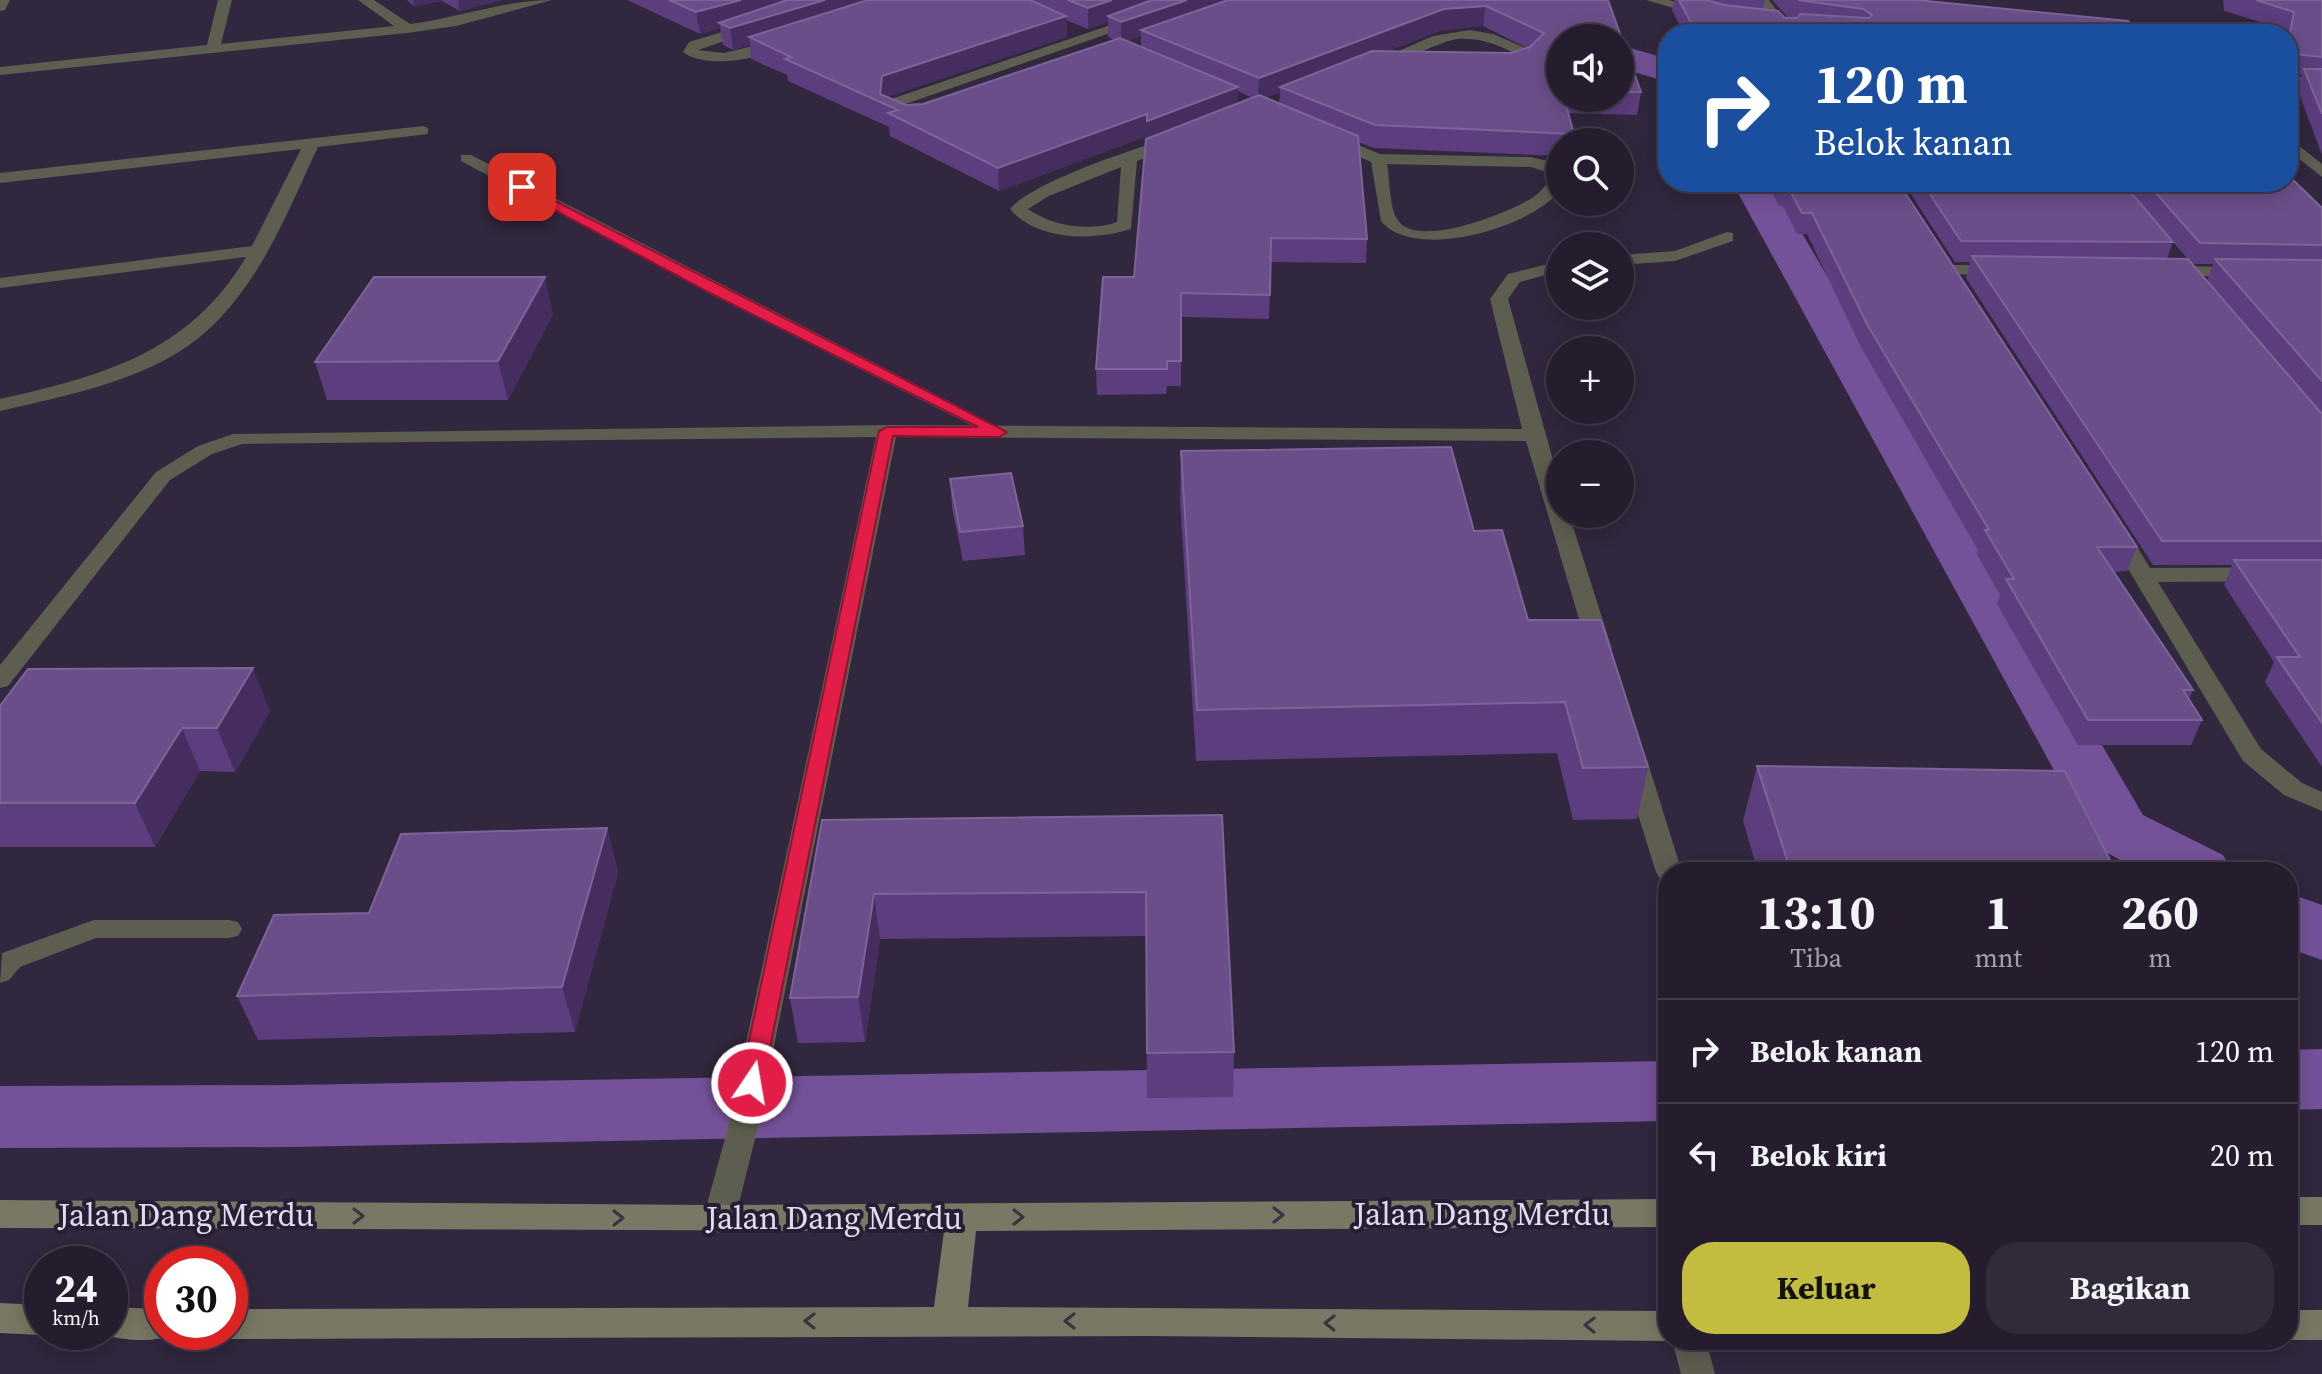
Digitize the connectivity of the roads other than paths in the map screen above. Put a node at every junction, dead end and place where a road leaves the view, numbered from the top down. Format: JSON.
{"nodes":[{"id":1,"x":3,"y":0,"type":"edge"},
{"id":2,"x":225,"y":0,"type":"edge"},
{"id":3,"x":365,"y":0,"type":"edge"},
{"id":4,"x":545,"y":0,"type":"edge"},
{"id":5,"x":1198,"y":0,"type":"edge"},
{"id":6,"x":1653,"y":0,"type":"edge"},
{"id":7,"x":1762,"y":0,"type":"edge"},
{"id":8,"x":0,"y":7,"type":"edge"},
{"id":9,"x":1721,"y":16,"type":"edge"},
{"id":10,"x":767,"y":22,"type":"edge"},
{"id":11,"x":1780,"y":24,"type":"edge"},
{"id":12,"x":407,"y":29,"type":"junction"},
{"id":13,"x":1072,"y":31,"type":"dead end"},
{"id":14,"x":1087,"y":37,"type":"junction"},
{"id":15,"x":792,"y":39,"type":"edge"},
{"id":16,"x":1109,"y":46,"type":"edge"},
{"id":17,"x":213,"y":49,"type":"junction"},
{"id":18,"x":1414,"y":67,"type":"edge"},
{"id":19,"x":1504,"y":68,"type":"edge"},
{"id":20,"x":0,"y":71,"type":"edge"},
{"id":21,"x":2298,"y":81,"type":"edge"},
{"id":22,"x":2322,"y":83,"type":"edge"},
{"id":23,"x":924,"y":118,"type":"edge"},
{"id":24,"x":423,"y":131,"type":"dead end"},
{"id":25,"x":1320,"y":134,"type":"edge"},
{"id":26,"x":1188,"y":137,"type":"edge"},
{"id":27,"x":312,"y":143,"type":"junction"},
{"id":28,"x":466,"y":158,"type":"dead end"},
{"id":29,"x":2314,"y":158,"type":"edge"},
{"id":30,"x":1129,"y":159,"type":"junction"},
{"id":31,"x":1378,"y":159,"type":"junction"},
{"id":32,"x":1546,"y":165,"type":"edge"},
{"id":33,"x":2322,"y":172,"type":"edge"},
{"id":34,"x":0,"y":178,"type":"edge"},
{"id":35,"x":1546,"y":194,"type":"edge"},
{"id":36,"x":1727,"y":237,"type":"dead end"},
{"id":37,"x":2168,"y":249,"type":"edge"},
{"id":38,"x":260,"y":250,"type":"junction"},
{"id":39,"x":1634,"y":260,"type":"edge"},
{"id":40,"x":1546,"y":270,"type":"edge"},
{"id":41,"x":2014,"y":270,"type":"edge"},
{"id":42,"x":2141,"y":271,"type":"edge"},
{"id":43,"x":2188,"y":271,"type":"junction"},
{"id":44,"x":2262,"y":272,"type":"edge"},
{"id":45,"x":0,"y":283,"type":"edge"},
{"id":46,"x":2207,"y":294,"type":"edge"},
{"id":47,"x":1968,"y":296,"type":"edge"},
{"id":48,"x":0,"y":405,"type":"edge"},
{"id":49,"x":887,"y":431,"type":"junction"},
{"id":50,"x":999,"y":432,"type":"junction"},
{"id":51,"x":1534,"y":435,"type":"junction"},
{"id":52,"x":2102,"y":508,"type":"edge"},
{"id":53,"x":2322,"y":574,"type":"edge"},
{"id":54,"x":2144,"y":575,"type":"junction"},
{"id":55,"x":1608,"y":677,"type":"edge"},
{"id":56,"x":0,"y":681,"type":"edge"},
{"id":57,"x":1627,"y":737,"type":"edge"},
{"id":58,"x":2322,"y":802,"type":"edge"},
{"id":59,"x":1666,"y":862,"type":"edge"},
{"id":60,"x":229,"y":929,"type":"dead end"},
{"id":61,"x":0,"y":973,"type":"edge"},
{"id":62,"x":2298,"y":1211,"type":"edge"},
{"id":63,"x":2322,"y":1211,"type":"edge"},
{"id":64,"x":1658,"y":1213,"type":"edge"},
{"id":65,"x":0,"y":1214,"type":"edge"},
{"id":66,"x":962,"y":1217,"type":"junction"},
{"id":67,"x":719,"y":1219,"type":"junction"},
{"id":68,"x":0,"y":1318,"type":"edge"},
{"id":69,"x":24,"y":1319,"type":"edge"},
{"id":70,"x":949,"y":1321,"type":"junction"},
{"id":71,"x":248,"y":1324,"type":"edge"},
{"id":72,"x":1658,"y":1326,"type":"edge"},
{"id":73,"x":1692,"y":1350,"type":"edge"},
{"id":74,"x":1698,"y":1374,"type":"edge"}],
"edges":[{"from":1,"to":8,"type":"street"},
{"from":2,"to":17,"type":"street"},
{"from":3,"to":12,"type":"street"},
{"from":4,"to":12,"type":"street"},
{"from":5,"to":14,"type":"street"},
{"from":6,"to":9,"type":"street"},
{"from":7,"to":11,"type":"street"},
{"from":10,"to":15,"type":"street"},
{"from":12,"to":17,"type":"street"},
{"from":13,"to":14,"type":"street"},
{"from":14,"to":16,"type":"street"},
{"from":14,"to":23,"type":"street"},
{"from":17,"to":20,"type":"street"},
{"from":18,"to":19,"type":"street"},
{"from":21,"to":22,"type":"street"},
{"from":24,"to":27,"type":"street"},
{"from":25,"to":31,"type":"street"},
{"from":26,"to":30,"type":"street"},
{"from":27,"to":34,"type":"street"},
{"from":27,"to":38,"type":"street"},
{"from":28,"to":50,"type":"lane"},
{"from":29,"to":33,"type":"street"},
{"from":30,"to":30,"type":"street"},
{"from":31,"to":32,"type":"street"},
{"from":31,"to":35,"type":"street"},
{"from":36,"to":39,"type":"street"},
{"from":37,"to":43,"type":"street"},
{"from":38,"to":45,"type":"street"},
{"from":38,"to":48,"type":"street"},
{"from":40,"to":51,"type":"street"},
{"from":41,"to":47,"type":"street"},
{"from":42,"to":43,"type":"street"},
{"from":43,"to":44,"type":"street"},
{"from":43,"to":46,"type":"street"},
{"from":49,"to":50,"type":"street"},
{"from":49,"to":56,"type":"street"},
{"from":49,"to":67,"type":"street"},
{"from":50,"to":51,"type":"street"},
{"from":51,"to":55,"type":"street"},
{"from":52,"to":54,"type":"street"},
{"from":53,"to":54,"type":"street"},
{"from":54,"to":58,"type":"street"},
{"from":57,"to":59,"type":"street"},
{"from":60,"to":61,"type":"lane"},
{"from":62,"to":63,"type":"main road"},
{"from":66,"to":64,"type":"main road","name":"Jalan Dang Merdu","one_way":true},
{"from":65,"to":67,"type":"main road","name":"Jalan Dang Merdu","one_way":true},
{"from":66,"to":67,"type":"main road","name":"Jalan Dang Merdu"},
{"from":66,"to":70,"type":"main road"},
{"from":68,"to":69,"type":"main road"},
{"from":70,"to":71,"type":"main road","one_way":true},
{"from":72,"to":70,"type":"main road","one_way":true},
{"from":73,"to":74,"type":"street"}]}
